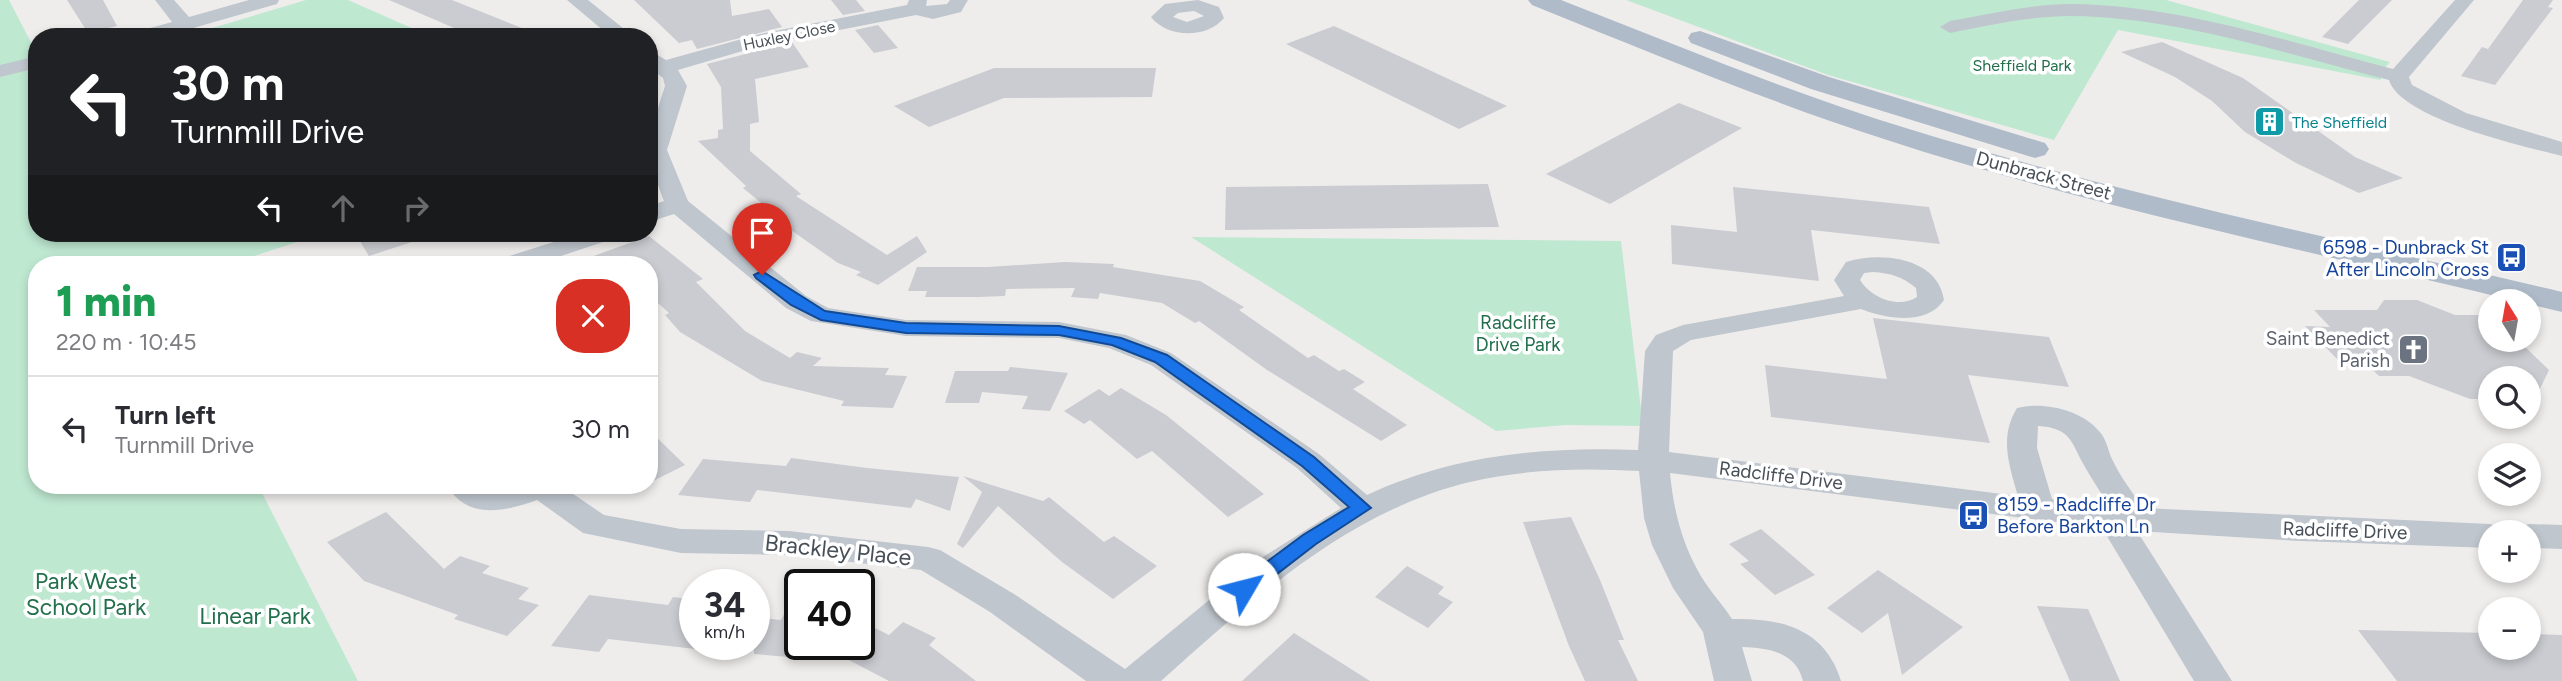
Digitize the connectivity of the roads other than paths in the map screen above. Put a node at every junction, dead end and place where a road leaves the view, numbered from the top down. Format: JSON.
{"nodes":[{"id":1,"x":164,"y":0,"type":"edge"},
{"id":2,"x":270,"y":0,"type":"edge"},
{"id":3,"x":576,"y":0,"type":"edge"},
{"id":4,"x":959,"y":0,"type":"edge"},
{"id":5,"x":1540,"y":0,"type":"edge"},
{"id":6,"x":1599,"y":0,"type":"edge"},
{"id":7,"x":2465,"y":0,"type":"edge"},
{"id":8,"x":917,"y":4,"type":"edge"},
{"id":9,"x":185,"y":25,"type":"junction"},
{"id":10,"x":1950,"y":27,"type":"dead end"},
{"id":11,"x":174,"y":28,"type":"edge"},
{"id":12,"x":612,"y":28,"type":"edge"},
{"id":13,"x":658,"y":62,"type":"edge"},
{"id":14,"x":658,"y":63,"type":"edge"},
{"id":15,"x":28,"y":64,"type":"edge"},
{"id":16,"x":0,"y":71,"type":"edge"},
{"id":17,"x":2398,"y":76,"type":"junction"},
{"id":18,"x":658,"y":144,"type":"edge"},
{"id":19,"x":2562,"y":149,"type":"edge"},
{"id":20,"x":658,"y":155,"type":"edge"},
{"id":21,"x":677,"y":204,"type":"junction"},
{"id":22,"x":658,"y":211,"type":"edge"},
{"id":23,"x":579,"y":242,"type":"edge"},
{"id":24,"x":536,"y":256,"type":"edge"},
{"id":25,"x":2562,"y":278,"type":"edge"},
{"id":26,"x":1865,"y":300,"type":"dead end"},
{"id":27,"x":2562,"y":302,"type":"edge"},
{"id":28,"x":1651,"y":459,"type":"junction"},
{"id":29,"x":470,"y":494,"type":"edge"},
{"id":30,"x":523,"y":494,"type":"edge"},
{"id":31,"x":552,"y":494,"type":"edge"},
{"id":32,"x":1362,"y":508,"type":"junction"},
{"id":33,"x":2038,"y":508,"type":"junction"},
{"id":34,"x":2122,"y":517,"type":"junction"},
{"id":35,"x":2478,"y":536,"type":"edge"},
{"id":36,"x":2541,"y":536,"type":"edge"},
{"id":37,"x":2562,"y":537,"type":"edge"},
{"id":38,"x":1722,"y":633,"type":"junction"},
{"id":39,"x":1114,"y":681,"type":"edge"},
{"id":40,"x":1136,"y":681,"type":"edge"},
{"id":41,"x":1733,"y":681,"type":"edge"},
{"id":42,"x":1822,"y":681,"type":"edge"},
{"id":43,"x":2213,"y":681,"type":"edge"}],
"edges":[{"from":1,"to":9,"type":"street"},
{"from":2,"to":9,"type":"street"},
{"from":3,"to":12,"type":"street"},
{"from":4,"to":8,"type":"street","name":"Huxley Close"},
{"from":5,"to":27,"type":"main road","name":"Dunbrack Street"},
{"from":6,"to":25,"type":"main road","name":"Dunbrack Street"},
{"from":7,"to":17,"type":"street"},
{"from":8,"to":13,"type":"street","name":"Huxley Close"},
{"from":9,"to":11,"type":"street"},
{"from":10,"to":17,"type":"street"},
{"from":14,"to":18,"type":"street"},
{"from":15,"to":16,"type":"street"},
{"from":17,"to":19,"type":"street"},
{"from":20,"to":21,"type":"street"},
{"from":21,"to":22,"type":"street"},
{"from":21,"to":32,"type":"street"},
{"from":23,"to":24,"type":"street"},
{"from":26,"to":28,"type":"street"},
{"from":28,"to":32,"type":"street","name":"Radcliffe Drive"},
{"from":28,"to":33,"type":"street","name":"Radcliffe Drive"},
{"from":28,"to":38,"type":"street"},
{"from":29,"to":30,"type":"street","name":"Brackley Place"},
{"from":31,"to":39,"type":"street","name":"Brackley Place"},
{"from":32,"to":40,"type":"street","name":"Radcliffe Drive"},
{"from":33,"to":34,"type":"street","name":"Radcliffe Drive"},
{"from":33,"to":34,"type":"street"},
{"from":34,"to":35,"type":"street","name":"Radcliffe Drive"},
{"from":34,"to":43,"type":"street"},
{"from":36,"to":37,"type":"street"},
{"from":38,"to":41,"type":"street"},
{"from":38,"to":42,"type":"street"}]}
